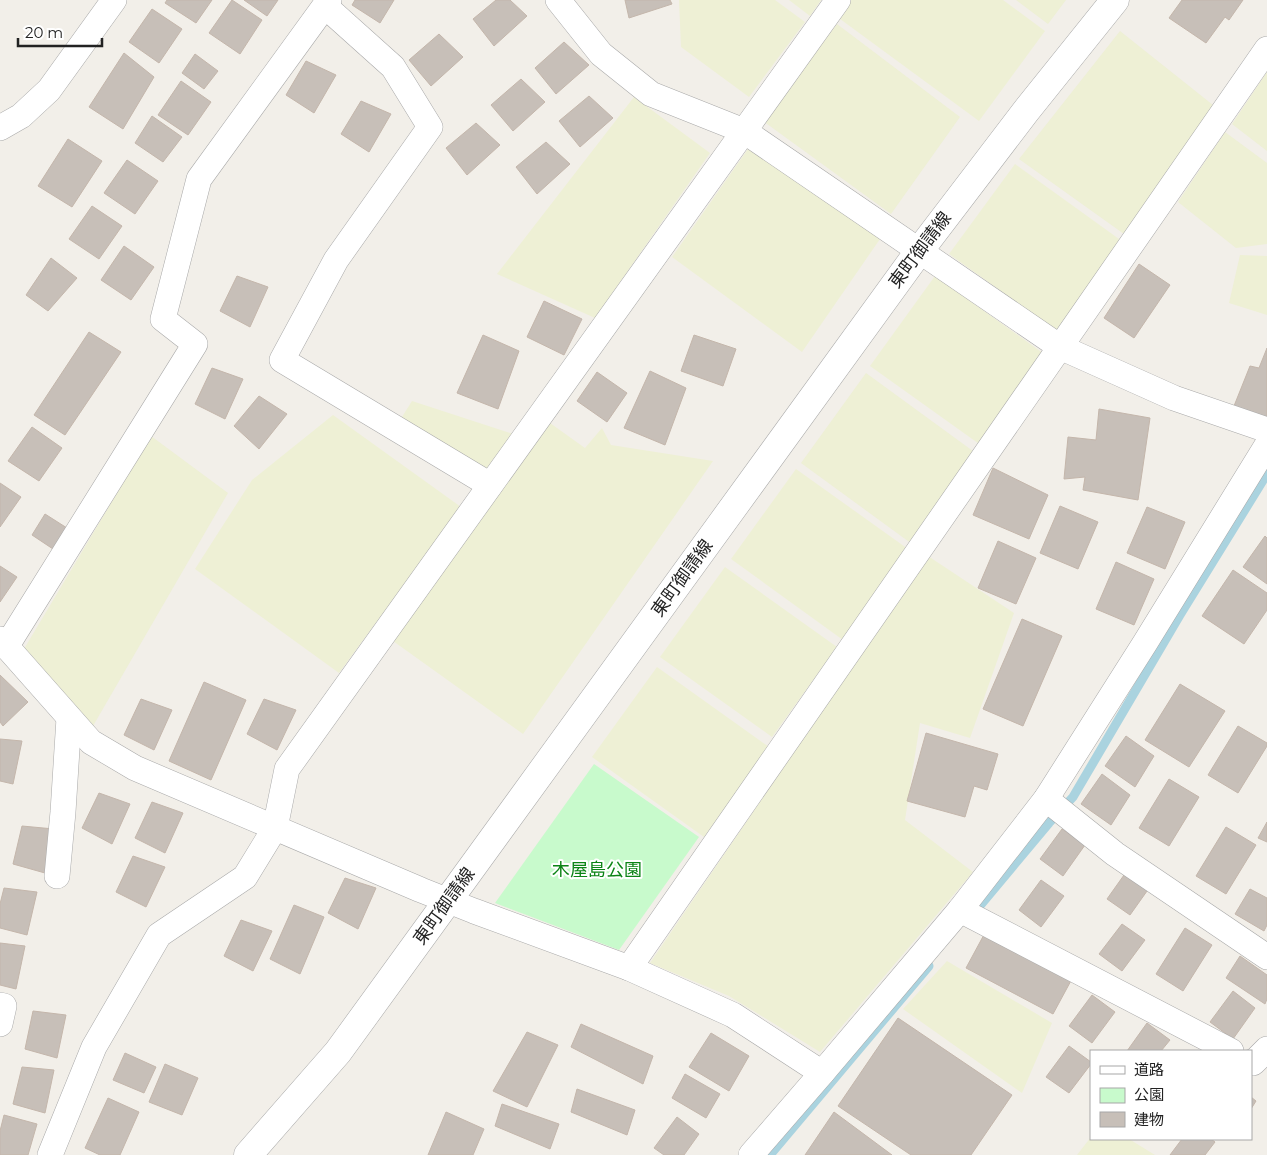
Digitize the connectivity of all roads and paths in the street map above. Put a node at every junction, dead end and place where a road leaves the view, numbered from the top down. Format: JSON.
{"nodes":[{"id":1,"x":114,"y":0,"type":"edge"},
{"id":2,"x":558,"y":0,"type":"edge"},
{"id":3,"x":838,"y":0,"type":"edge"},
{"id":4,"x":1115,"y":0,"type":"edge"},
{"id":5,"x":327,"y":3,"type":"edge"},
{"id":6,"x":1267,"y":49,"type":"edge"},
{"id":7,"x":0,"y":128,"type":"edge"},
{"id":8,"x":744,"y":131,"type":"junction"},
{"id":9,"x":920,"y":250,"type":"junction"},
{"id":10,"x":1060,"y":347,"type":"junction"},
{"id":11,"x":1267,"y":430,"type":"edge"},
{"id":12,"x":1267,"y":445,"type":"edge"},
{"id":13,"x":490,"y":485,"type":"junction"},
{"id":14,"x":3,"y":643,"type":"edge"},
{"id":15,"x":69,"y":718,"type":"junction"},
{"id":16,"x":1046,"y":799,"type":"junction"},
{"id":17,"x":275,"y":828,"type":"junction"},
{"id":18,"x":57,"y":876,"type":"dead end"},
{"id":19,"x":448,"y":900,"type":"junction"},
{"id":20,"x":960,"y":910,"type":"junction"},
{"id":21,"x":1267,"y":957,"type":"edge"},
{"id":22,"x":629,"y":968,"type":"junction"},
{"id":23,"x":0,"y":1005,"type":"edge"},
{"id":24,"x":0,"y":1024,"type":"edge"},
{"id":25,"x":1267,"y":1049,"type":"edge"},
{"id":26,"x":1229,"y":1050,"type":"edge"},
{"id":27,"x":1252,"y":1062,"type":"edge"},
{"id":28,"x":822,"y":1073,"type":"junction"},
{"id":29,"x":50,"y":1155,"type":"edge"},
{"id":30,"x":248,"y":1155,"type":"edge"},
{"id":31,"x":750,"y":1155,"type":"edge"}],
"edges":[{"from":1,"to":7,"type":"street"},
{"from":2,"to":8,"type":"street"},
{"from":3,"to":8,"type":"street"},
{"from":4,"to":9,"type":"street","name":"東町御請線"},
{"from":5,"to":13,"type":"street"},
{"from":5,"to":14,"type":"street"},
{"from":6,"to":10,"type":"street"},
{"from":8,"to":9,"type":"street"},
{"from":8,"to":13,"type":"street"},
{"from":9,"to":10,"type":"street"},
{"from":9,"to":19,"type":"street","name":"東町御請線"},
{"from":10,"to":11,"type":"street"},
{"from":10,"to":22,"type":"street"},
{"from":12,"to":16,"type":"street"},
{"from":13,"to":17,"type":"street"},
{"from":14,"to":15,"type":"street"},
{"from":15,"to":17,"type":"street"},
{"from":15,"to":18,"type":"street"},
{"from":16,"to":20,"type":"street"},
{"from":16,"to":21,"type":"street"},
{"from":17,"to":19,"type":"street"},
{"from":17,"to":29,"type":"street"},
{"from":19,"to":22,"type":"street"},
{"from":19,"to":30,"type":"street","name":"東町御請線"},
{"from":20,"to":26,"type":"street"},
{"from":20,"to":28,"type":"street"},
{"from":22,"to":28,"type":"street"},
{"from":23,"to":24,"type":"street"},
{"from":25,"to":27,"type":"street"},
{"from":28,"to":31,"type":"street"}]}
